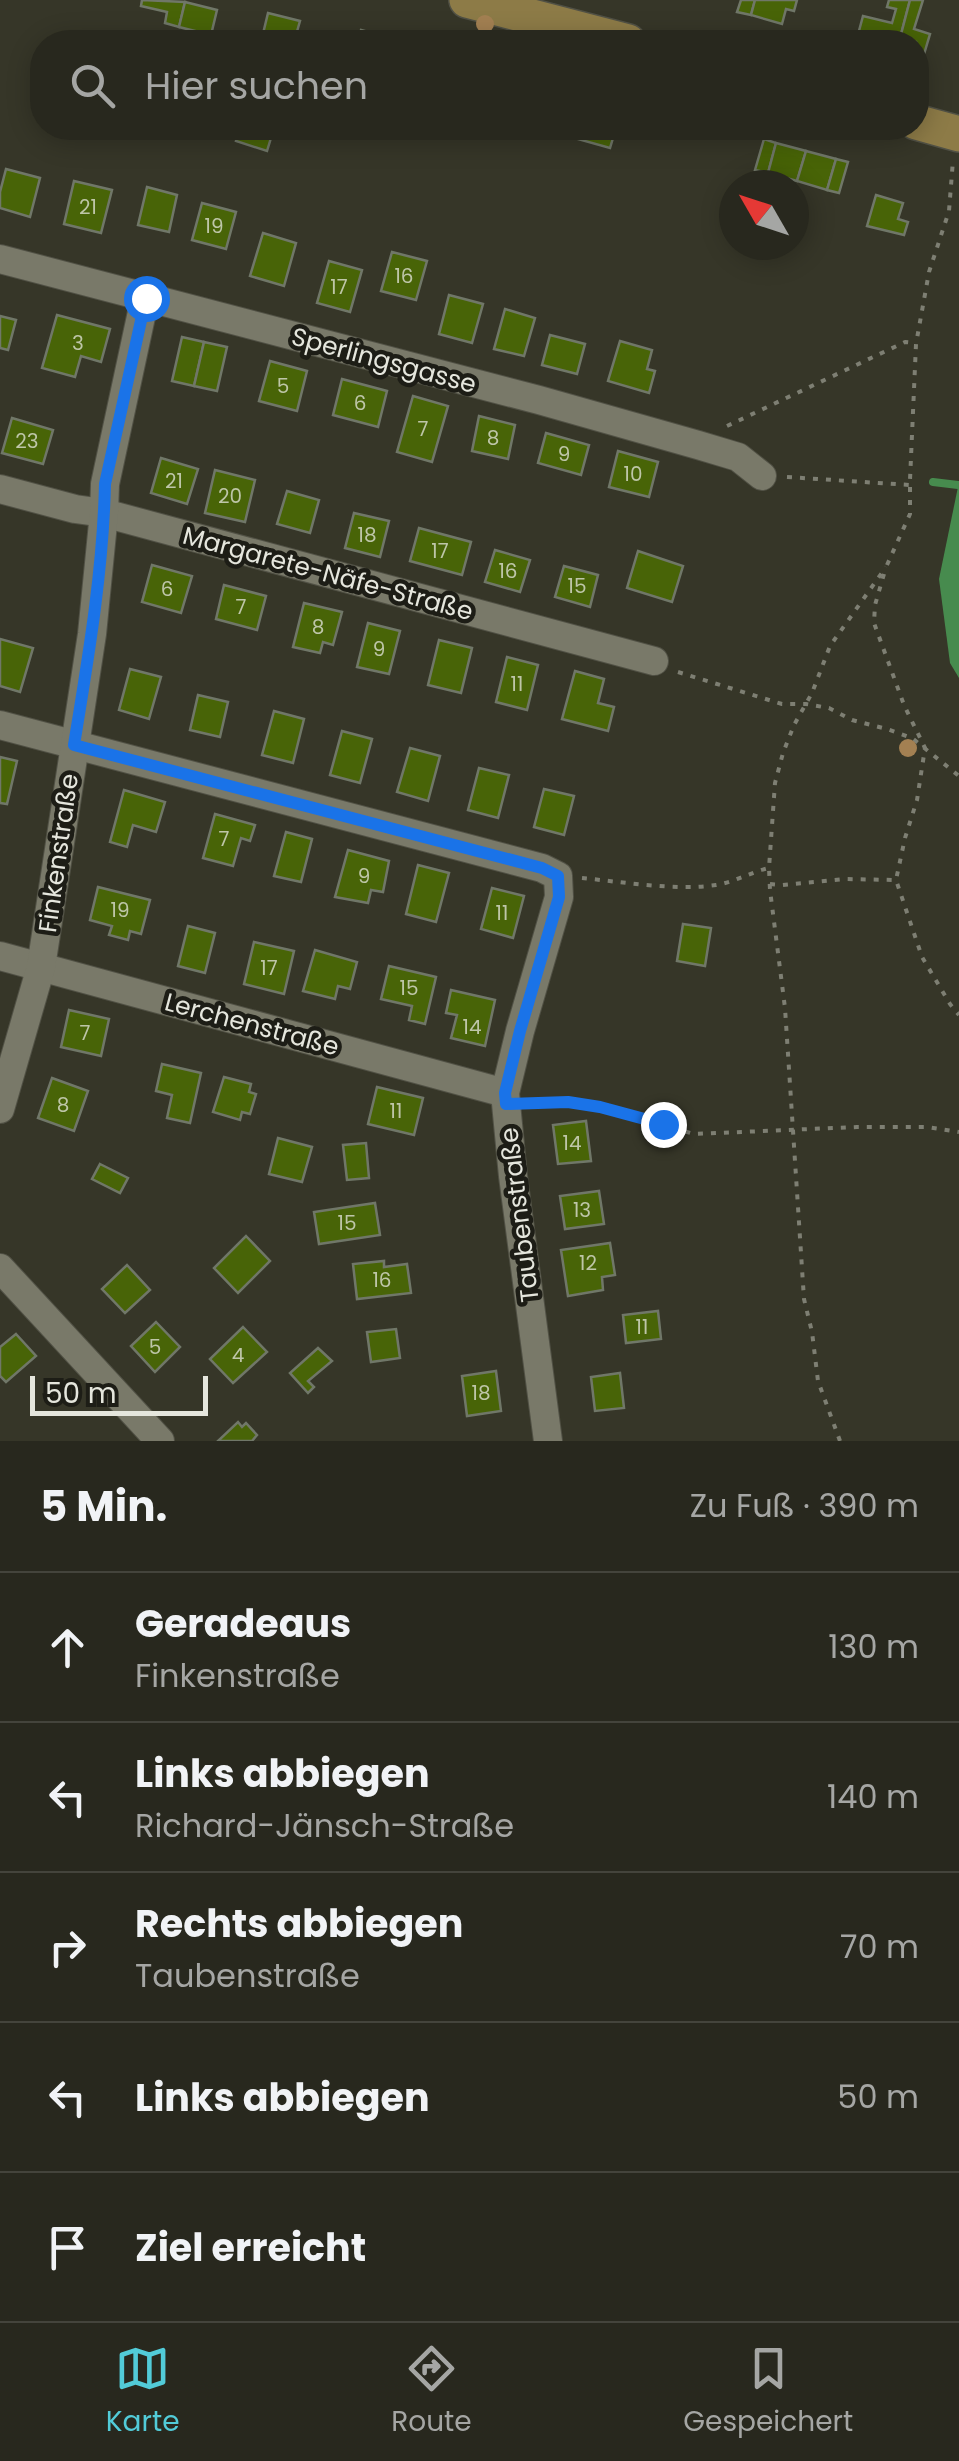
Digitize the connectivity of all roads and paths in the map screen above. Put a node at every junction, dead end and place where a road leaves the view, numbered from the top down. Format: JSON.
{"nodes":[{"id":1,"x":467,"y":0,"type":"edge"},
{"id":2,"x":582,"y":30,"type":"edge"},
{"id":3,"x":929,"y":130,"type":"edge"},
{"id":4,"x":956,"y":146,"type":"edge"},
{"id":5,"x":0,"y":260,"type":"edge"},
{"id":6,"x":146,"y":298,"type":"junction"},
{"id":7,"x":916,"y":344,"type":"junction"},
{"id":8,"x":698,"y":446,"type":"junction"},
{"id":9,"x":762,"y":476,"type":"joint"},
{"id":10,"x":910,"y":485,"type":"junction"},
{"id":11,"x":0,"y":489,"type":"edge"},
{"id":12,"x":104,"y":513,"type":"junction"},
{"id":13,"x":886,"y":568,"type":"junction"},
{"id":14,"x":665,"y":666,"type":"joint"},
{"id":15,"x":806,"y":704,"type":"junction"},
{"id":16,"x":0,"y":726,"type":"edge"},
{"id":17,"x":74,"y":745,"type":"junction"},
{"id":18,"x":924,"y":748,"type":"junction"},
{"id":19,"x":959,"y":776,"type":"edge"},
{"id":20,"x":769,"y":868,"type":"junction"},
{"id":21,"x":558,"y":876,"type":"junction"},
{"id":22,"x":896,"y":880,"type":"junction"},
{"id":23,"x":770,"y":884,"type":"junction"},
{"id":24,"x":0,"y":956,"type":"edge"},
{"id":25,"x":41,"y":967,"type":"junction"},
{"id":26,"x":959,"y":1015,"type":"edge"},
{"id":27,"x":505,"y":1098,"type":"junction"},
{"id":28,"x":0,"y":1109,"type":"edge"},
{"id":29,"x":793,"y":1128,"type":"junction"},
{"id":30,"x":959,"y":1132,"type":"edge"},
{"id":31,"x":0,"y":1268,"type":"edge"},
{"id":32,"x":160,"y":1441,"type":"edge"},
{"id":33,"x":548,"y":1441,"type":"edge"},
{"id":34,"x":840,"y":1441,"type":"edge"}],
"edges":[{"from":1,"to":2,"type":"main road"},
{"from":3,"to":4,"type":"main road"},
{"from":4,"to":7,"type":"path"},
{"from":5,"to":6,"type":"street","name":"Sperlingsgasse"},
{"from":6,"to":8,"type":"street","name":"Sperlingsgasse"},
{"from":6,"to":12,"type":"street","name":"Finkenstraße"},
{"from":7,"to":8,"type":"path"},
{"from":7,"to":10,"type":"path"},
{"from":8,"to":9,"type":"street","name":"Sperlingsgasse"},
{"from":9,"to":10,"type":"path"},
{"from":10,"to":13,"type":"path"},
{"from":11,"to":12,"type":"street","name":"Margarete-Näfe-Straße"},
{"from":12,"to":14,"type":"street","name":"Margarete-Näfe-Straße"},
{"from":12,"to":17,"type":"street","name":"Finkenstraße"},
{"from":13,"to":15,"type":"path"},
{"from":13,"to":18,"type":"path"},
{"from":14,"to":15,"type":"path"},
{"from":15,"to":18,"type":"path"},
{"from":15,"to":20,"type":"path"},
{"from":16,"to":17,"type":"street"},
{"from":17,"to":21,"type":"street"},
{"from":17,"to":25,"type":"street","name":"Finkenstraße"},
{"from":18,"to":19,"type":"path"},
{"from":18,"to":22,"type":"path"},
{"from":20,"to":21,"type":"path"},
{"from":20,"to":23,"type":"path"},
{"from":21,"to":27,"type":"street","name":"Taubenstraße"},
{"from":22,"to":23,"type":"path"},
{"from":22,"to":26,"type":"path"},
{"from":23,"to":29,"type":"path"},
{"from":24,"to":25,"type":"street","name":"Lerchenstraße"},
{"from":25,"to":27,"type":"street","name":"Lerchenstraße"},
{"from":25,"to":28,"type":"street","name":"Finkenstraße"},
{"from":27,"to":29,"type":"path"},
{"from":27,"to":33,"type":"street","name":"Taubenstraße"},
{"from":29,"to":30,"type":"path"},
{"from":29,"to":34,"type":"path"},
{"from":31,"to":32,"type":"street"}]}
